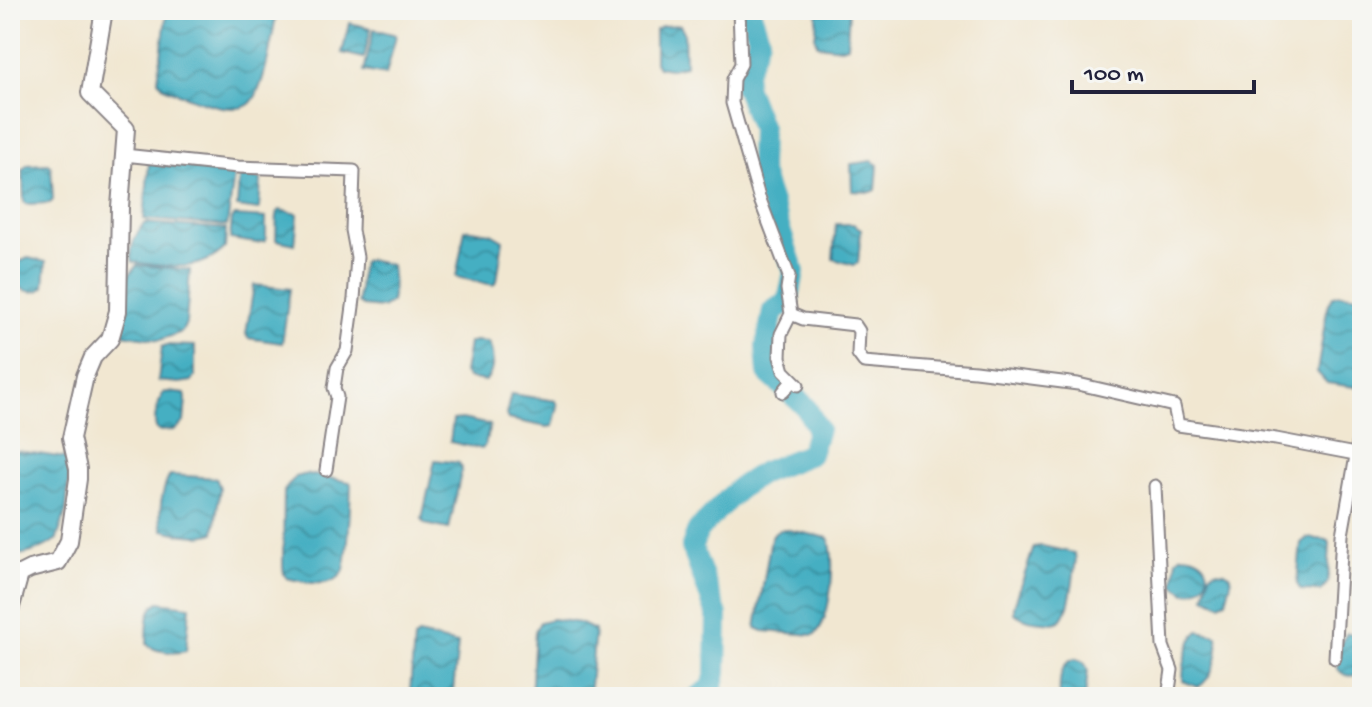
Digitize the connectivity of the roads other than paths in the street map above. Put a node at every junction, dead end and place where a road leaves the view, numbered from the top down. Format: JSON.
{"nodes":[{"id":1,"x":104,"y":10,"type":"edge"},
{"id":2,"x":739,"y":10,"type":"edge"},
{"id":3,"x":124,"y":155,"type":"junction"},
{"id":4,"x":791,"y":314,"type":"junction"},
{"id":5,"x":791,"y":385,"type":"dead end"},
{"id":6,"x":1362,"y":422,"type":"edge"},
{"id":7,"x":1355,"y":454,"type":"junction"},
{"id":8,"x":326,"y":470,"type":"dead end"},
{"id":9,"x":1155,"y":486,"type":"dead end"},
{"id":10,"x":10,"y":610,"type":"edge"},
{"id":11,"x":1335,"y":658,"type":"dead end"},
{"id":12,"x":1168,"y":697,"type":"edge"}],
"edges":[{"from":1,"to":3,"type":"street"},
{"from":2,"to":4,"type":"street"},
{"from":3,"to":8,"type":"street"},
{"from":3,"to":10,"type":"street"},
{"from":4,"to":5,"type":"street"},
{"from":4,"to":7,"type":"street"},
{"from":6,"to":7,"type":"street"},
{"from":7,"to":11,"type":"street"},
{"from":9,"to":12,"type":"street"}]}
